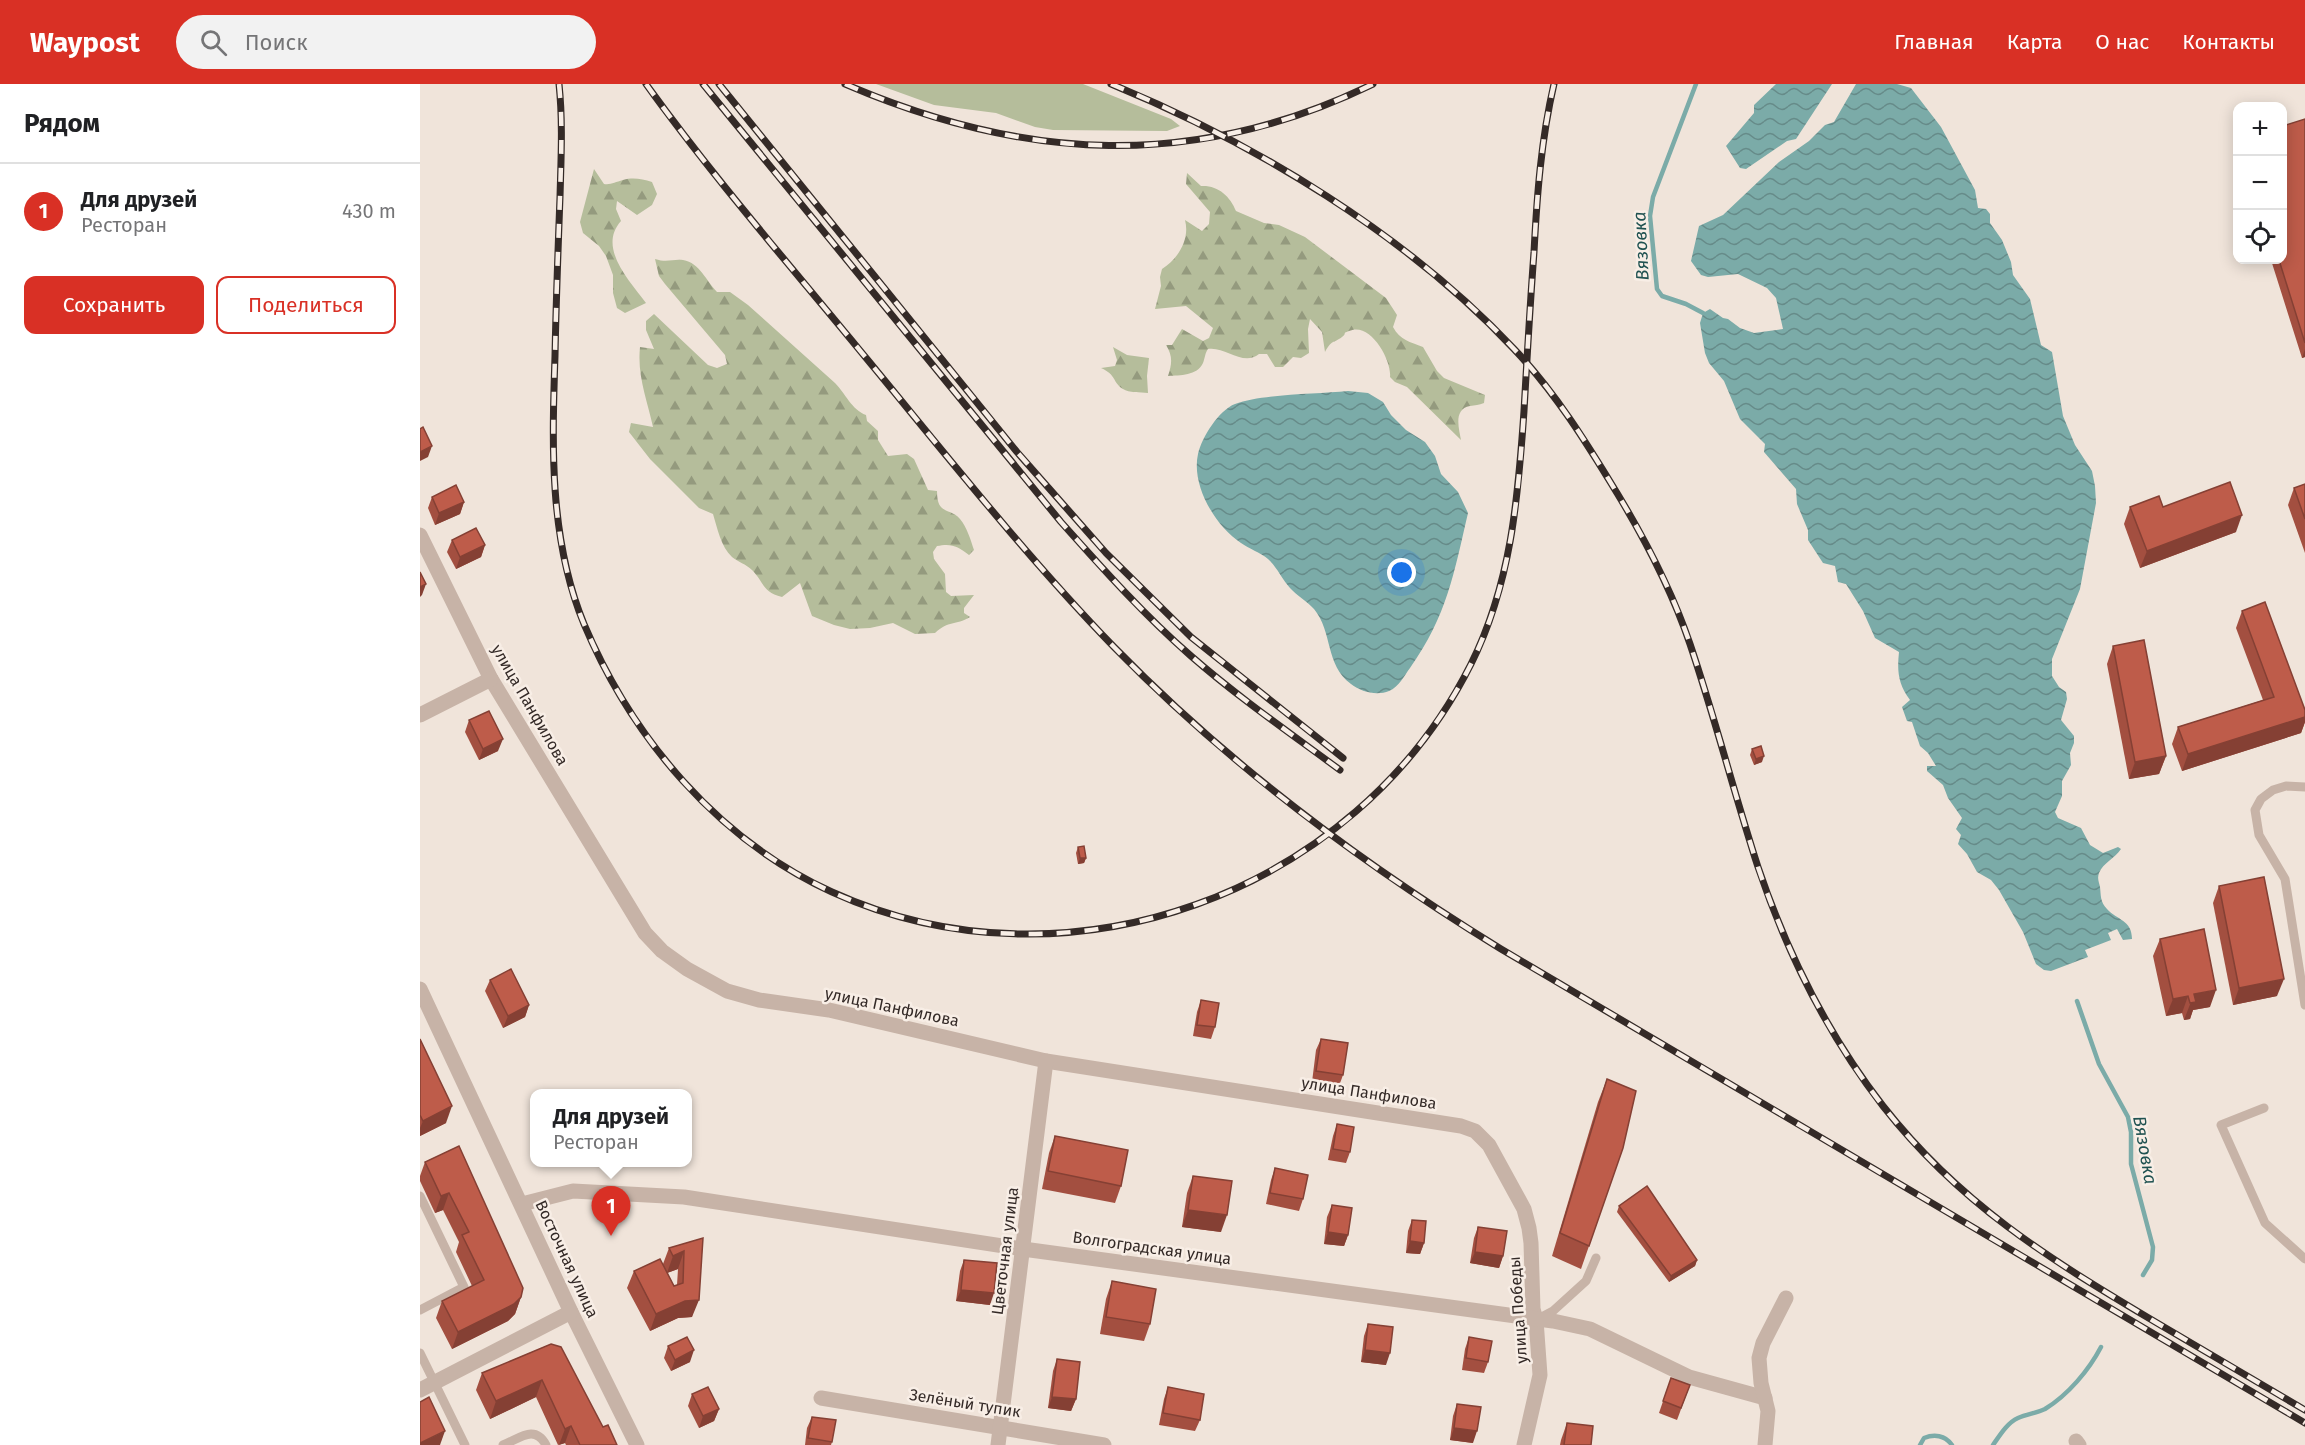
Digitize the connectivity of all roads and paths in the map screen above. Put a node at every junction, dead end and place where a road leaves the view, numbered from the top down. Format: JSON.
{"nodes":[{"id":1,"x":420,"y":535,"type":"edge"},
{"id":2,"x":491,"y":679,"type":"junction"},
{"id":3,"x":420,"y":715,"type":"edge"},
{"id":4,"x":2305,"y":787,"type":"edge"},
{"id":5,"x":420,"y":989,"type":"edge"},
{"id":6,"x":2305,"y":1005,"type":"edge"},
{"id":7,"x":1046,"y":1060,"type":"junction"},
{"id":8,"x":2264,"y":1108,"type":"dead end"},
{"id":9,"x":420,"y":1196,"type":"edge"},
{"id":10,"x":522,"y":1204,"type":"junction"},
{"id":11,"x":1531,"y":1244,"type":"joint"},
{"id":12,"x":1023,"y":1249,"type":"junction"},
{"id":13,"x":1596,"y":1258,"type":"dead end"},
{"id":14,"x":2305,"y":1259,"type":"edge"},
{"id":15,"x":1786,"y":1298,"type":"dead end"},
{"id":16,"x":420,"y":1310,"type":"edge"},
{"id":17,"x":571,"y":1312,"type":"junction"},
{"id":18,"x":1536,"y":1320,"type":"junction"},
{"id":19,"x":420,"y":1353,"type":"edge"},
{"id":20,"x":435,"y":1383,"type":"junction"},
{"id":21,"x":420,"y":1390,"type":"edge"},
{"id":22,"x":821,"y":1398,"type":"dead end"},
{"id":23,"x":1765,"y":1398,"type":"junction"},
{"id":24,"x":1001,"y":1427,"type":"junction"},
{"id":25,"x":465,"y":1445,"type":"edge"},
{"id":26,"x":503,"y":1445,"type":"edge"},
{"id":27,"x":546,"y":1445,"type":"edge"},
{"id":28,"x":637,"y":1445,"type":"edge"},
{"id":29,"x":998,"y":1445,"type":"edge"},
{"id":30,"x":1104,"y":1445,"type":"edge"},
{"id":31,"x":1524,"y":1445,"type":"edge"},
{"id":32,"x":1765,"y":1445,"type":"edge"}],
"edges":[{"from":1,"to":2,"type":"street","name":"улица Панфилова"},
{"from":2,"to":3,"type":"street"},
{"from":2,"to":7,"type":"street","name":"улица Панфилова"},
{"from":4,"to":6,"type":"lane"},
{"from":5,"to":10,"type":"street","name":"Восточная улица"},
{"from":7,"to":11,"type":"street","name":"улица Панфилова"},
{"from":7,"to":12,"type":"street","name":"Цветочная улица"},
{"from":8,"to":14,"type":"lane"},
{"from":9,"to":16,"type":"lane"},
{"from":10,"to":12,"type":"street","name":"Волгоградская улица"},
{"from":10,"to":17,"type":"street","name":"Восточная улица"},
{"from":11,"to":18,"type":"street","name":"улица Победы"},
{"from":12,"to":18,"type":"street","name":"Волгоградская улица"},
{"from":12,"to":24,"type":"street","name":"Цветочная улица"},
{"from":13,"to":18,"type":"lane"},
{"from":15,"to":23,"type":"street"},
{"from":17,"to":20,"type":"street"},
{"from":17,"to":28,"type":"street","name":"Восточная улица"},
{"from":18,"to":23,"type":"street","name":"Волгоградская улица"},
{"from":18,"to":31,"type":"street","name":"улица Победы"},
{"from":19,"to":20,"type":"lane"},
{"from":20,"to":21,"type":"street"},
{"from":20,"to":25,"type":"lane"},
{"from":22,"to":24,"type":"street","name":"Зелёный тупик"},
{"from":23,"to":32,"type":"street"},
{"from":24,"to":29,"type":"street","name":"Цветочная улица"},
{"from":24,"to":30,"type":"street","name":"Зелёный тупик"},
{"from":26,"to":27,"type":"lane"}]}
